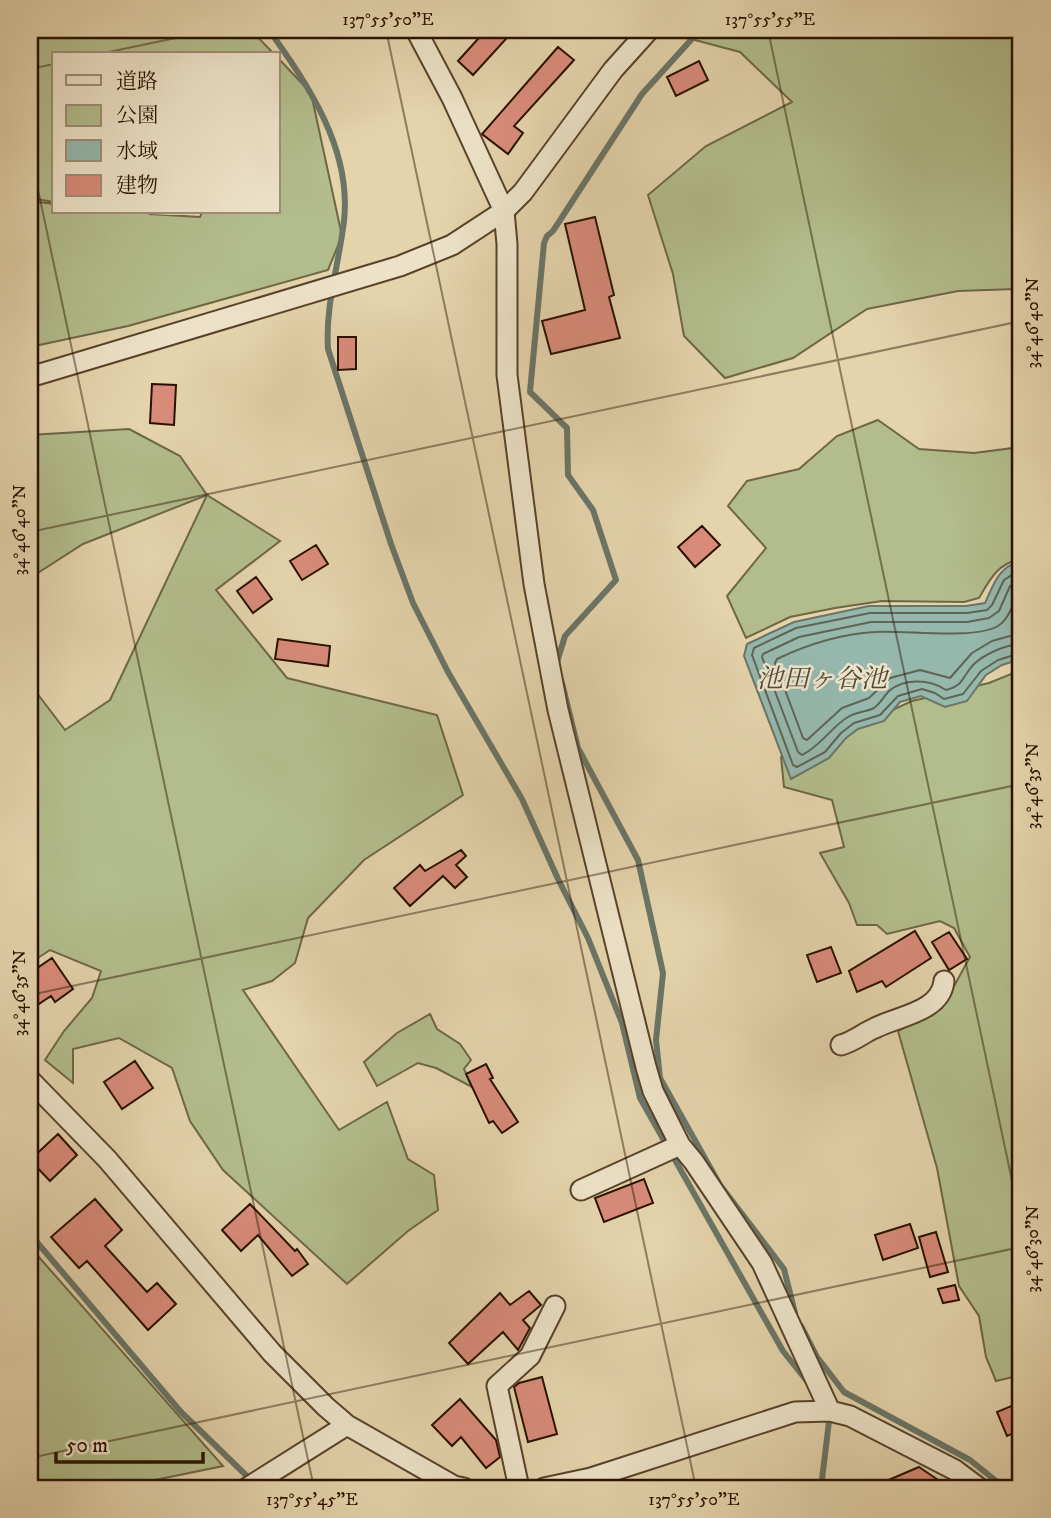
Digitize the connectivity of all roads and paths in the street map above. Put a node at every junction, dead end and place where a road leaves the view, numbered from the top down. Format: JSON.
{"nodes":[{"id":1,"x":416,"y":30,"type":"edge"},
{"id":2,"x":649,"y":30,"type":"edge"},
{"id":3,"x":504,"y":211,"type":"junction"},
{"id":4,"x":30,"y":377,"type":"edge"},
{"id":5,"x":944,"y":981,"type":"dead end"},
{"id":6,"x":841,"y":1045,"type":"dead end"},
{"id":7,"x":30,"y":1080,"type":"edge"},
{"id":8,"x":680,"y":1145,"type":"junction"},
{"id":9,"x":581,"y":1190,"type":"dead end"},
{"id":10,"x":555,"y":1306,"type":"dead end"},
{"id":11,"x":830,"y":1411,"type":"junction"},
{"id":12,"x":347,"y":1425,"type":"junction"},
{"id":13,"x":969,"y":1486,"type":"edge"},
{"id":14,"x":247,"y":1488,"type":"edge"},
{"id":15,"x":457,"y":1488,"type":"edge"},
{"id":16,"x":519,"y":1488,"type":"edge"},
{"id":17,"x":544,"y":1488,"type":"edge"}],
"edges":[{"from":1,"to":3,"type":"street"},
{"from":2,"to":3,"type":"street"},
{"from":3,"to":4,"type":"street"},
{"from":3,"to":8,"type":"street"},
{"from":5,"to":6,"type":"street"},
{"from":7,"to":12,"type":"street"},
{"from":8,"to":9,"type":"street"},
{"from":8,"to":11,"type":"street"},
{"from":10,"to":16,"type":"street"},
{"from":11,"to":13,"type":"street"},
{"from":11,"to":17,"type":"street"},
{"from":12,"to":14,"type":"street"},
{"from":12,"to":15,"type":"street"}]}
